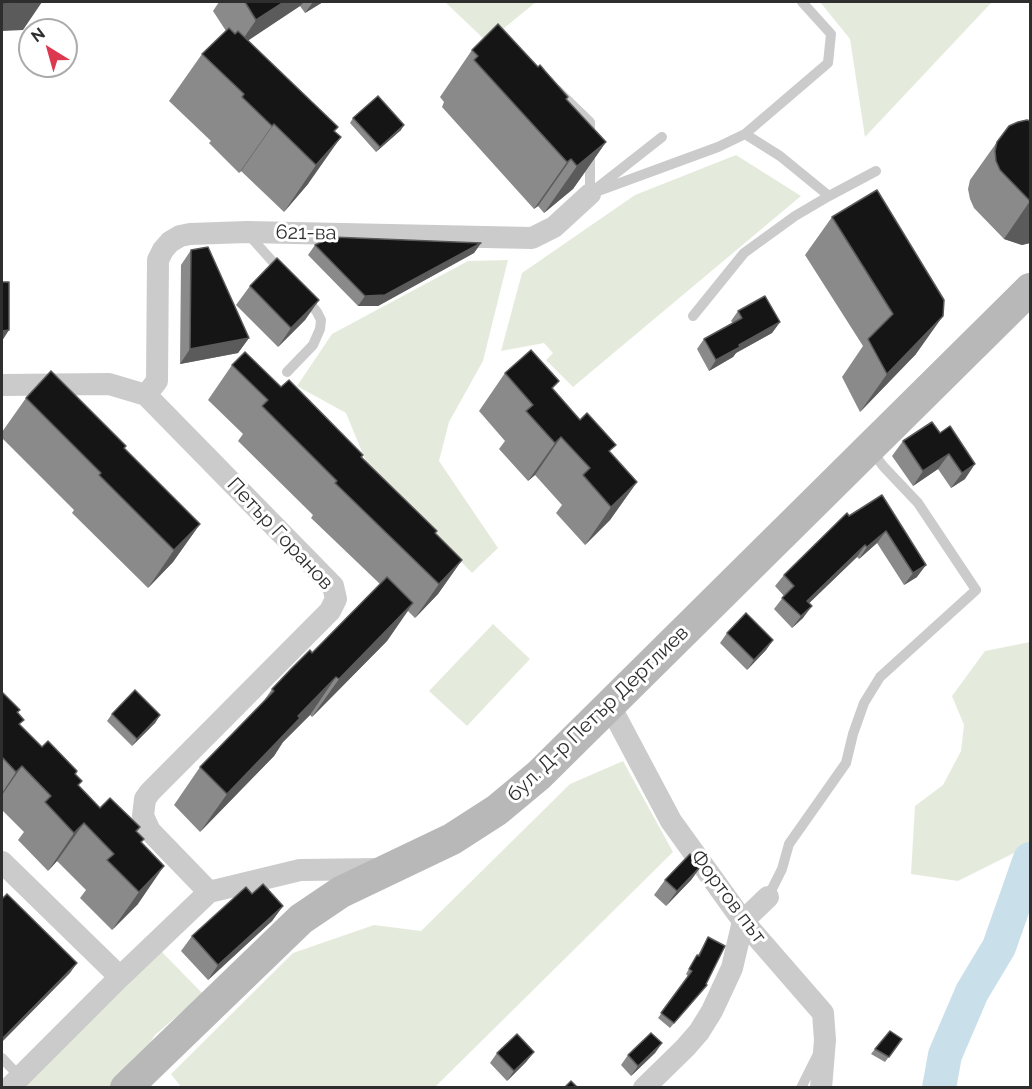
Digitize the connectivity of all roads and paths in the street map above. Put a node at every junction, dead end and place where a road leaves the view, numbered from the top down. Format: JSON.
{"nodes":[{"id":1,"x":802,"y":2,"type":"edge"},
{"id":2,"x":552,"y":87,"type":"edge"},
{"id":3,"x":745,"y":134,"type":"junction"},
{"id":4,"x":662,"y":137,"type":"dead end"},
{"id":5,"x":876,"y":171,"type":"dead end"},
{"id":6,"x":590,"y":194,"type":"junction"},
{"id":7,"x":830,"y":196,"type":"junction"},
{"id":8,"x":247,"y":232,"type":"junction"},
{"id":9,"x":1030,"y":289,"type":"edge"},
{"id":10,"x":693,"y":316,"type":"dead end"},
{"id":11,"x":287,"y":372,"type":"dead end"},
{"id":12,"x":2,"y":385,"type":"edge"},
{"id":13,"x":146,"y":395,"type":"junction"},
{"id":14,"x":870,"y":448,"type":"junction"},
{"id":15,"x":610,"y":706,"type":"junction"},
{"id":16,"x":3,"y":866,"type":"edge"},
{"id":17,"x":387,"y":868,"type":"junction"},
{"id":18,"x":209,"y":892,"type":"junction"},
{"id":19,"x":768,"y":897,"type":"joint"},
{"id":20,"x":743,"y":921,"type":"junction"},
{"id":21,"x":120,"y":977,"type":"junction"},
{"id":22,"x":825,"y":1040,"type":"junction"},
{"id":23,"x":2,"y":1058,"type":"edge"},
{"id":24,"x":140,"y":1079,"type":"edge"},
{"id":25,"x":15,"y":1082,"type":"edge"},
{"id":26,"x":644,"y":1088,"type":"edge"},
{"id":27,"x":801,"y":1088,"type":"edge"},
{"id":28,"x":821,"y":1088,"type":"edge"}],
"edges":[{"from":1,"to":3,"type":"lane"},
{"from":2,"to":6,"type":"lane"},
{"from":3,"to":6,"type":"lane"},
{"from":3,"to":7,"type":"lane"},
{"from":4,"to":6,"type":"lane"},
{"from":5,"to":7,"type":"lane"},
{"from":6,"to":8,"type":"street","name":"621-ва"},
{"from":7,"to":10,"type":"lane"},
{"from":8,"to":11,"type":"lane"},
{"from":8,"to":13,"type":"street","name":"621-ва"},
{"from":9,"to":14,"type":"main road","name":"бул. Д-р Петър Дертлиев"},
{"from":12,"to":13,"type":"street","name":"Петър Горанов"},
{"from":13,"to":18,"type":"street","name":"Петър Горанов"},
{"from":14,"to":15,"type":"main road","name":"бул. Д-р Петър Дертлиев"},
{"from":14,"to":19,"type":"lane"},
{"from":15,"to":17,"type":"main road","name":"бул. Д-р Петър Дертлиев"},
{"from":15,"to":20,"type":"street","name":"Фортов път"},
{"from":16,"to":21,"type":"street"},
{"from":17,"to":18,"type":"street"},
{"from":17,"to":24,"type":"main road","name":"бул. Д-р Петър Дертлиев"},
{"from":18,"to":21,"type":"street"},
{"from":19,"to":20,"type":"street"},
{"from":20,"to":22,"type":"street","name":"Фортов път"},
{"from":20,"to":26,"type":"street"},
{"from":21,"to":25,"type":"street"},
{"from":22,"to":27,"type":"lane"},
{"from":22,"to":28,"type":"street","name":"Фортов път"},
{"from":23,"to":25,"type":"lane"}]}
